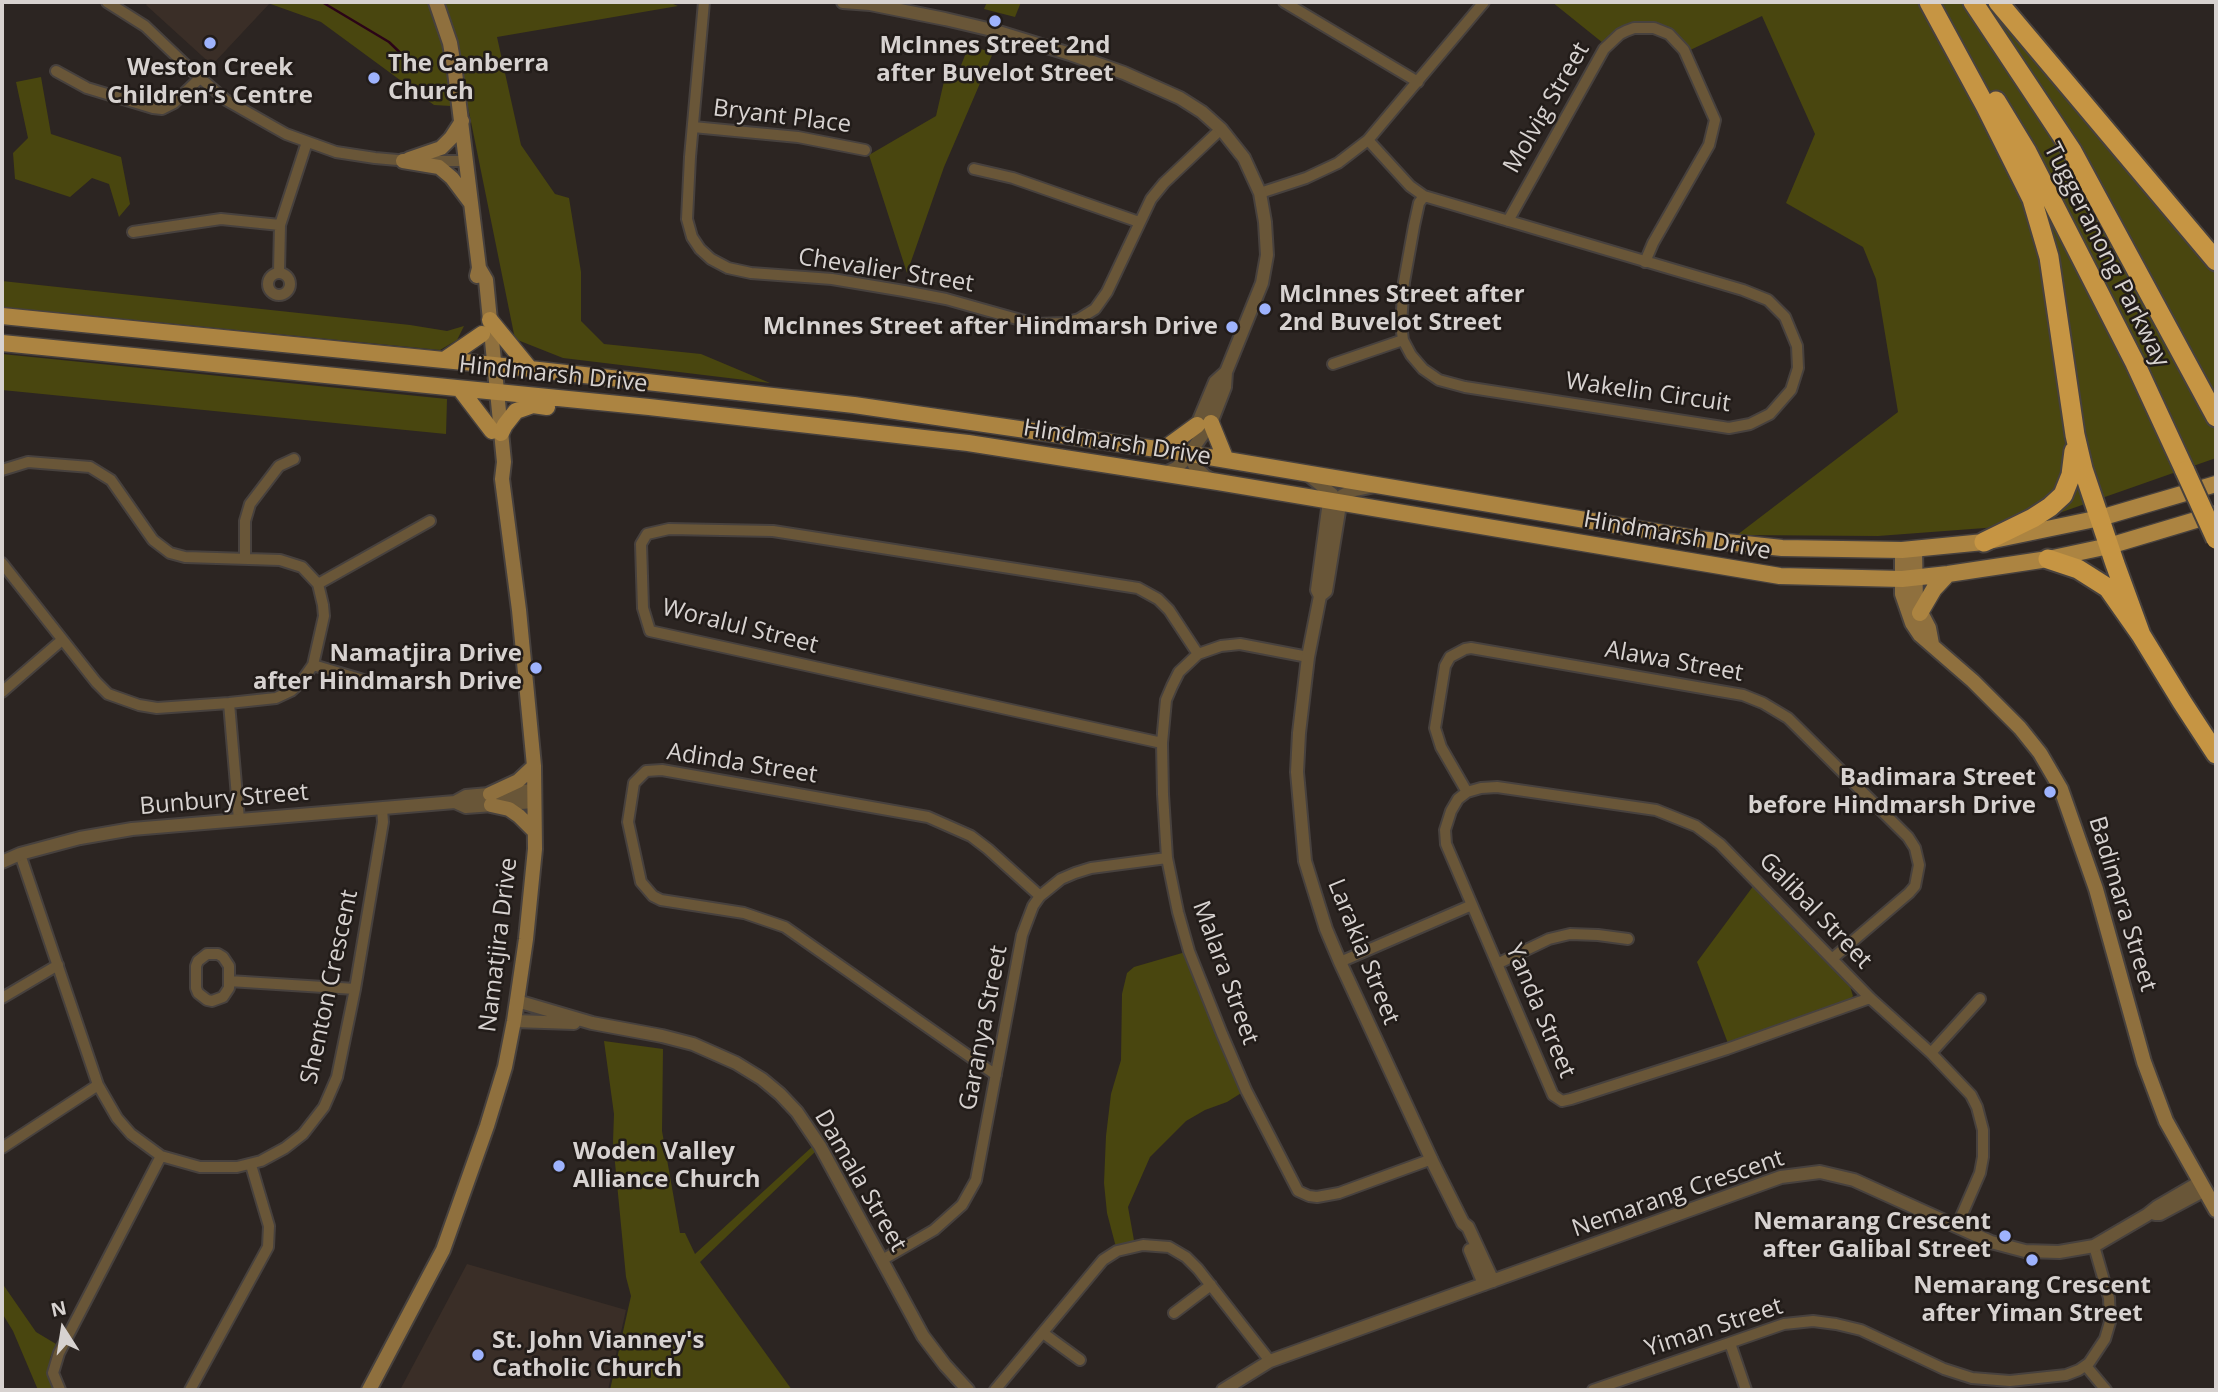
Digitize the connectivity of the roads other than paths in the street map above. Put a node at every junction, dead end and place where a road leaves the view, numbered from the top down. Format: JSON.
{"nodes":[{"id":1,"x":107,"y":2,"type":"edge"},
{"id":2,"x":436,"y":2,"type":"edge"},
{"id":3,"x":704,"y":2,"type":"edge"},
{"id":4,"x":843,"y":2,"type":"edge"},
{"id":5,"x":1284,"y":2,"type":"edge"},
{"id":6,"x":1484,"y":2,"type":"edge"},
{"id":7,"x":1929,"y":2,"type":"edge"},
{"id":8,"x":1936,"y":2,"type":"edge"},
{"id":9,"x":1973,"y":2,"type":"edge"},
{"id":10,"x":1998,"y":2,"type":"edge"},
{"id":11,"x":56,"y":71,"type":"dead end"},
{"id":12,"x":200,"y":78,"type":"junction"},
{"id":13,"x":1418,"y":82,"type":"junction"},
{"id":14,"x":462,"y":121,"type":"junction"},
{"id":15,"x":693,"y":127,"type":"junction"},
{"id":16,"x":1221,"y":129,"type":"junction"},
{"id":17,"x":1368,"y":139,"type":"junction"},
{"id":18,"x":307,"y":142,"type":"junction"},
{"id":19,"x":866,"y":149,"type":"dead end"},
{"id":20,"x":403,"y":161,"type":"junction"},
{"id":21,"x":466,"y":161,"type":"junction"},
{"id":22,"x":974,"y":169,"type":"dead end"},
{"id":23,"x":1260,"y":193,"type":"junction"},
{"id":24,"x":1424,"y":196,"type":"junction"},
{"id":25,"x":471,"y":203,"type":"junction"},
{"id":26,"x":1508,"y":220,"type":"junction"},
{"id":27,"x":1139,"y":222,"type":"junction"},
{"id":28,"x":280,"y":225,"type":"junction"},
{"id":29,"x":133,"y":232,"type":"dead end"},
{"id":30,"x":1645,"y":261,"type":"junction"},
{"id":31,"x":2216,"y":261,"type":"edge"},
{"id":32,"x":279,"y":272,"type":"dead end"},
{"id":33,"x":2,"y":316,"type":"edge"},
{"id":34,"x":486,"y":327,"type":"junction"},
{"id":35,"x":1404,"y":340,"type":"junction"},
{"id":36,"x":2,"y":343,"type":"edge"},
{"id":37,"x":444,"y":360,"type":"junction"},
{"id":38,"x":490,"y":364,"type":"junction"},
{"id":39,"x":1333,"y":364,"type":"dead end"},
{"id":40,"x":530,"y":369,"type":"junction"},
{"id":41,"x":460,"y":389,"type":"junction"},
{"id":42,"x":492,"y":392,"type":"junction"},
{"id":43,"x":610,"y":404,"type":"junction"},
{"id":44,"x":2216,"y":417,"type":"edge"},
{"id":45,"x":1204,"y":424,"type":"junction"},
{"id":46,"x":496,"y":432,"type":"junction"},
{"id":47,"x":2075,"y":435,"type":"junction"},
{"id":48,"x":1164,"y":449,"type":"junction"},
{"id":49,"x":1191,"y":454,"type":"junction"},
{"id":50,"x":295,"y":460,"type":"dead end"},
{"id":51,"x":1226,"y":460,"type":"junction"},
{"id":52,"x":2,"y":470,"type":"edge"},
{"id":53,"x":1163,"y":474,"type":"junction"},
{"id":54,"x":1307,"y":474,"type":"junction"},
{"id":55,"x":1217,"y":482,"type":"junction"},
{"id":56,"x":2216,"y":484,"type":"edge"},
{"id":57,"x":1379,"y":485,"type":"junction"},
{"id":58,"x":1335,"y":502,"type":"junction"},
{"id":59,"x":2216,"y":514,"type":"edge"},
{"id":60,"x":2099,"y":518,"type":"junction"},
{"id":61,"x":430,"y":521,"type":"dead end"},
{"id":62,"x":2216,"y":539,"type":"edge"},
{"id":63,"x":1984,"y":542,"type":"junction"},
{"id":64,"x":2109,"y":546,"type":"junction"},
{"id":65,"x":1909,"y":550,"type":"junction"},
{"id":66,"x":245,"y":558,"type":"junction"},
{"id":67,"x":2048,"y":559,"type":"junction"},
{"id":68,"x":2,"y":563,"type":"edge"},
{"id":69,"x":1948,"y":574,"type":"junction"},
{"id":70,"x":1908,"y":578,"type":"junction"},
{"id":71,"x":318,"y":584,"type":"junction"},
{"id":72,"x":1920,"y":613,"type":"junction"},
{"id":73,"x":2141,"y":635,"type":"junction"},
{"id":74,"x":62,"y":640,"type":"junction"},
{"id":75,"x":1932,"y":643,"type":"junction"},
{"id":76,"x":1198,"y":654,"type":"junction"},
{"id":77,"x":1308,"y":657,"type":"junction"},
{"id":78,"x":313,"y":665,"type":"junction"},
{"id":79,"x":377,"y":684,"type":"dead end"},
{"id":80,"x":2,"y":692,"type":"edge"},
{"id":81,"x":229,"y":704,"type":"junction"},
{"id":82,"x":1161,"y":743,"type":"junction"},
{"id":83,"x":2216,"y":754,"type":"edge"},
{"id":84,"x":534,"y":766,"type":"junction"},
{"id":85,"x":1467,"y":792,"type":"junction"},
{"id":86,"x":534,"y":796,"type":"junction"},
{"id":87,"x":490,"y":800,"type":"junction"},
{"id":88,"x":382,"y":808,"type":"junction"},
{"id":89,"x":239,"y":820,"type":"junction"},
{"id":90,"x":534,"y":831,"type":"junction"},
{"id":91,"x":20,"y":853,"type":"junction"},
{"id":92,"x":1167,"y":858,"type":"junction"},
{"id":93,"x":2,"y":862,"type":"edge"},
{"id":94,"x":1040,"y":896,"type":"junction"},
{"id":95,"x":1472,"y":905,"type":"junction"},
{"id":96,"x":1628,"y":939,"type":"dead end"},
{"id":97,"x":1833,"y":958,"type":"junction"},
{"id":98,"x":1340,"y":962,"type":"junction"},
{"id":99,"x":1497,"y":964,"type":"junction"},
{"id":100,"x":58,"y":965,"type":"junction"},
{"id":101,"x":229,"y":981,"type":"junction"},
{"id":102,"x":355,"y":989,"type":"junction"},
{"id":103,"x":2,"y":998,"type":"edge"},
{"id":104,"x":1870,"y":998,"type":"junction"},
{"id":105,"x":1980,"y":999,"type":"dead end"},
{"id":106,"x":517,"y":1001,"type":"junction"},
{"id":107,"x":514,"y":1021,"type":"junction"},
{"id":108,"x":592,"y":1023,"type":"junction"},
{"id":109,"x":1931,"y":1053,"type":"junction"},
{"id":110,"x":996,"y":1076,"type":"junction"},
{"id":111,"x":98,"y":1085,"type":"junction"},
{"id":112,"x":2,"y":1148,"type":"edge"},
{"id":113,"x":160,"y":1156,"type":"junction"},
{"id":114,"x":1432,"y":1159,"type":"junction"},
{"id":115,"x":251,"y":1165,"type":"junction"},
{"id":116,"x":2202,"y":1186,"type":"junction"},
{"id":117,"x":2216,"y":1210,"type":"edge"},
{"id":118,"x":1957,"y":1226,"type":"junction"},
{"id":119,"x":2094,"y":1246,"type":"junction"},
{"id":120,"x":882,"y":1260,"type":"junction"},
{"id":121,"x":1489,"y":1282,"type":"junction"},
{"id":122,"x":1211,"y":1285,"type":"junction"},
{"id":123,"x":1174,"y":1313,"type":"dead end"},
{"id":124,"x":1043,"y":1333,"type":"junction"},
{"id":125,"x":1730,"y":1343,"type":"junction"},
{"id":126,"x":1080,"y":1360,"type":"dead end"},
{"id":127,"x":1270,"y":1361,"type":"junction"},
{"id":128,"x":2086,"y":1366,"type":"junction"},
{"id":129,"x":1600,"y":1389,"type":"edge"},
{"id":130,"x":60,"y":1390,"type":"edge"},
{"id":131,"x":190,"y":1390,"type":"edge"},
{"id":132,"x":369,"y":1390,"type":"edge"},
{"id":133,"x":968,"y":1390,"type":"edge"},
{"id":134,"x":995,"y":1390,"type":"edge"},
{"id":135,"x":1225,"y":1390,"type":"edge"},
{"id":136,"x":1746,"y":1390,"type":"edge"},
{"id":137,"x":2106,"y":1390,"type":"edge"}],
"edges":[{"from":1,"to":12,"type":"street"},
{"from":2,"to":14,"type":"main road","name":"Namatjira Drive"},
{"from":3,"to":15,"type":"street","name":"Chevalier Street"},
{"from":4,"to":16,"type":"street"},
{"from":5,"to":13,"type":"street"},
{"from":6,"to":13,"type":"street"},
{"from":7,"to":47,"type":"highway"},
{"from":8,"to":62,"type":"highway","name":"Tuggeranong Parkway","bridge":true},
{"from":9,"to":44,"type":"highway","name":"Tuggeranong Parkway"},
{"from":10,"to":31,"type":"highway"},
{"from":11,"to":12,"type":"street"},
{"from":12,"to":18,"type":"street"},
{"from":13,"to":17,"type":"street"},
{"from":14,"to":20,"type":"main road"},
{"from":14,"to":21,"type":"main road","name":"Namatjira Drive"},
{"from":15,"to":19,"type":"street","name":"Bryant Place"},
{"from":15,"to":27,"type":"street","name":"Chevalier Street"},
{"from":16,"to":23,"type":"street"},
{"from":16,"to":27,"type":"street","name":"Chevalier Street"},
{"from":17,"to":23,"type":"street"},
{"from":17,"to":24,"type":"street","name":"Wakelin Circuit"},
{"from":18,"to":20,"type":"street"},
{"from":18,"to":28,"type":"street"},
{"from":20,"to":21,"type":"street"},
{"from":20,"to":25,"type":"main road"},
{"from":21,"to":25,"type":"main road","name":"Namatjira Drive"},
{"from":22,"to":27,"type":"street"},
{"from":23,"to":45,"type":"street"},
{"from":24,"to":26,"type":"street","name":"Wakelin Circuit"},
{"from":24,"to":35,"type":"street","name":"Wakelin Circuit"},
{"from":25,"to":34,"type":"main road","name":"Namatjira Drive"},
{"from":26,"to":30,"type":"street","name":"Wakelin Circuit"},
{"from":26,"to":30,"type":"street","name":"Molvig Street"},
{"from":28,"to":29,"type":"street"},
{"from":28,"to":32,"type":"street"},
{"from":30,"to":35,"type":"street","name":"Wakelin Circuit"},
{"from":33,"to":37,"type":"main road","name":"Hindmarsh Drive"},
{"from":34,"to":37,"type":"main road"},
{"from":34,"to":38,"type":"main road","name":"Namatjira Drive"},
{"from":34,"to":40,"type":"main road"},
{"from":35,"to":39,"type":"street"},
{"from":36,"to":41,"type":"main road","name":"Hindmarsh Drive"},
{"from":37,"to":38,"type":"main road","name":"Hindmarsh Drive"},
{"from":38,"to":40,"type":"main road","name":"Hindmarsh Drive"},
{"from":38,"to":42,"type":"main road","name":"Namatjira Drive"},
{"from":40,"to":48,"type":"main road","name":"Hindmarsh Drive"},
{"from":41,"to":42,"type":"main road","name":"Hindmarsh Drive"},
{"from":41,"to":46,"type":"main road"},
{"from":42,"to":43,"type":"main road","name":"Hindmarsh Drive"},
{"from":42,"to":46,"type":"main road","name":"Namatjira Drive"},
{"from":43,"to":46,"type":"main road"},
{"from":43,"to":53,"type":"main road","name":"Hindmarsh Drive"},
{"from":45,"to":48,"type":"main road"},
{"from":45,"to":49,"type":"street"},
{"from":45,"to":51,"type":"main road"},
{"from":46,"to":84,"type":"main road","name":"Namatjira Drive"},
{"from":47,"to":60,"type":"highway"},
{"from":47,"to":63,"type":"highway"},
{"from":48,"to":49,"type":"main road","name":"Hindmarsh Drive"},
{"from":49,"to":51,"type":"main road","name":"Hindmarsh Drive"},
{"from":49,"to":53,"type":"street"},
{"from":49,"to":55,"type":"street"},
{"from":50,"to":66,"type":"street"},
{"from":51,"to":54,"type":"main road","name":"Hindmarsh Drive"},
{"from":52,"to":66,"type":"street"},
{"from":53,"to":55,"type":"main road","name":"Hindmarsh Drive"},
{"from":54,"to":57,"type":"main road","name":"Hindmarsh Drive"},
{"from":54,"to":58,"type":"street"},
{"from":55,"to":58,"type":"main road","name":"Hindmarsh Drive"},
{"from":56,"to":60,"type":"main road","name":"Hindmarsh Drive"},
{"from":57,"to":58,"type":"street"},
{"from":57,"to":65,"type":"main road","name":"Hindmarsh Drive"},
{"from":58,"to":70,"type":"main road","name":"Hindmarsh Drive"},
{"from":58,"to":77,"type":"street","name":"Larakia Street"},
{"from":59,"to":64,"type":"main road","name":"Hindmarsh Drive"},
{"from":60,"to":63,"type":"main road","name":"Hindmarsh Drive"},
{"from":60,"to":64,"type":"highway"},
{"from":61,"to":71,"type":"street"},
{"from":63,"to":65,"type":"main road","name":"Hindmarsh Drive"},
{"from":64,"to":67,"type":"main road","name":"Hindmarsh Drive"},
{"from":64,"to":73,"type":"highway"},
{"from":65,"to":70,"type":"main road","name":"Badimara Street"},
{"from":66,"to":71,"type":"street"},
{"from":67,"to":69,"type":"main road","name":"Hindmarsh Drive"},
{"from":67,"to":73,"type":"highway"},
{"from":68,"to":74,"type":"street"},
{"from":69,"to":70,"type":"main road","name":"Hindmarsh Drive"},
{"from":69,"to":72,"type":"main road"},
{"from":70,"to":72,"type":"main road","name":"Badimara Street"},
{"from":70,"to":75,"type":"main road","name":"Badimara Street"},
{"from":71,"to":78,"type":"street"},
{"from":72,"to":75,"type":"main road","name":"Badimara Street"},
{"from":73,"to":83,"type":"highway"},
{"from":74,"to":80,"type":"street"},
{"from":74,"to":81,"type":"street"},
{"from":75,"to":116,"type":"main road","name":"Badimara Street"},
{"from":76,"to":77,"type":"street"},
{"from":76,"to":82,"type":"street","name":"Malara Street"},
{"from":76,"to":82,"type":"street","name":"Woralul Street"},
{"from":77,"to":98,"type":"street","name":"Larakia Street"},
{"from":78,"to":79,"type":"street"},
{"from":78,"to":81,"type":"street"},
{"from":81,"to":89,"type":"street"},
{"from":82,"to":92,"type":"street","name":"Malara Street"},
{"from":84,"to":86,"type":"main road","name":"Namatjira Drive"},
{"from":84,"to":87,"type":"main road"},
{"from":85,"to":95,"type":"street","name":"Yanda Street"},
{"from":85,"to":97,"type":"street","name":"Galibal Street"},
{"from":85,"to":97,"type":"street","name":"Alawa Street"},
{"from":86,"to":87,"type":"street","name":"Bunbury Street"},
{"from":86,"to":90,"type":"main road","name":"Namatjira Drive"},
{"from":87,"to":88,"type":"street","name":"Bunbury Street"},
{"from":87,"to":90,"type":"main road"},
{"from":88,"to":89,"type":"street","name":"Bunbury Street"},
{"from":88,"to":102,"type":"street","name":"Shenton Crescent"},
{"from":89,"to":91,"type":"street","name":"Bunbury Street"},
{"from":90,"to":106,"type":"main road","name":"Namatjira Drive"},
{"from":91,"to":93,"type":"street","name":"Bunbury Street"},
{"from":91,"to":100,"type":"street","name":"Shenton Crescent"},
{"from":92,"to":94,"type":"street","name":"Garanya Street"},
{"from":92,"to":114,"type":"street","name":"Malara Street"},
{"from":94,"to":110,"type":"street","name":"Garanya Street"},
{"from":94,"to":110,"type":"street","name":"Adinda Street"},
{"from":95,"to":98,"type":"street"},
{"from":95,"to":99,"type":"street","name":"Yanda Street"},
{"from":96,"to":99,"type":"street"},
{"from":97,"to":104,"type":"street","name":"Galibal Street"},
{"from":98,"to":114,"type":"street","name":"Larakia Street"},
{"from":99,"to":104,"type":"street","name":"Yanda Street"},
{"from":100,"to":103,"type":"street"},
{"from":100,"to":111,"type":"street","name":"Shenton Crescent"},
{"from":101,"to":101,"type":"street"},
{"from":101,"to":102,"type":"street"},
{"from":102,"to":115,"type":"street","name":"Shenton Crescent"},
{"from":104,"to":109,"type":"street","name":"Galibal Street"},
{"from":105,"to":109,"type":"street"},
{"from":106,"to":107,"type":"main road","name":"Namatjira Drive"},
{"from":106,"to":108,"type":"street","name":"Damala Street"},
{"from":107,"to":108,"type":"street","name":"Damala Street"},
{"from":107,"to":132,"type":"main road","name":"Namatjira Drive"},
{"from":108,"to":120,"type":"street","name":"Damala Street"},
{"from":109,"to":118,"type":"street","name":"Galibal Street"},
{"from":110,"to":120,"type":"street","name":"Garanya Street"},
{"from":111,"to":112,"type":"street"},
{"from":111,"to":113,"type":"street","name":"Shenton Crescent"},
{"from":113,"to":115,"type":"street","name":"Shenton Crescent"},
{"from":113,"to":130,"type":"street"},
{"from":114,"to":121,"type":"street","name":"Larakia Street"},
{"from":115,"to":131,"type":"street"},
{"from":116,"to":117,"type":"main road","name":"Badimara Street"},
{"from":116,"to":119,"type":"street","name":"Nemarang Crescent"},
{"from":118,"to":119,"type":"street","name":"Nemarang Crescent"},
{"from":118,"to":121,"type":"street","name":"Nemarang Crescent"},
{"from":119,"to":128,"type":"street"},
{"from":120,"to":133,"type":"street","name":"Damala Street"},
{"from":121,"to":127,"type":"street","name":"Nemarang Crescent"},
{"from":122,"to":123,"type":"street"},
{"from":122,"to":124,"type":"street"},
{"from":122,"to":127,"type":"street"},
{"from":124,"to":126,"type":"street"},
{"from":124,"to":134,"type":"street"},
{"from":125,"to":128,"type":"street","name":"Yiman Street"},
{"from":125,"to":129,"type":"street","name":"Yiman Street"},
{"from":125,"to":136,"type":"street"},
{"from":127,"to":135,"type":"street","name":"Nemarang Crescent"},
{"from":128,"to":137,"type":"street"}]}
